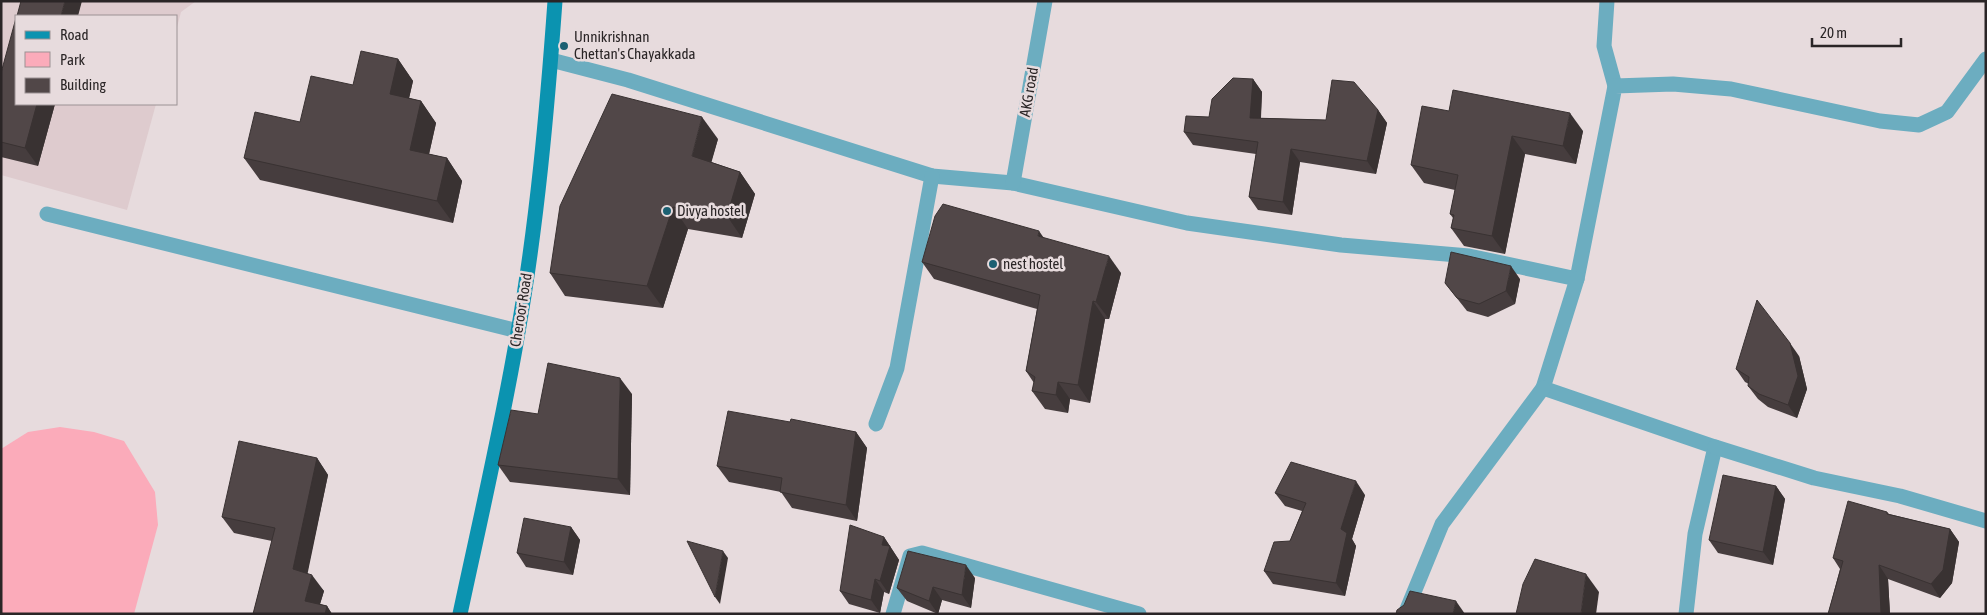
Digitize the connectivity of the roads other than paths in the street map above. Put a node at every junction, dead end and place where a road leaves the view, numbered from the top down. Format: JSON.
{"nodes":[{"id":1,"x":555,"y":1,"type":"edge"},
{"id":2,"x":1045,"y":1,"type":"edge"},
{"id":3,"x":1607,"y":1,"type":"edge"},
{"id":4,"x":1986,"y":59,"type":"edge"},
{"id":5,"x":551,"y":60,"type":"junction"},
{"id":6,"x":1616,"y":86,"type":"junction"},
{"id":7,"x":932,"y":176,"type":"junction"},
{"id":8,"x":1012,"y":183,"type":"junction"},
{"id":9,"x":47,"y":214,"type":"dead end"},
{"id":10,"x":1577,"y":279,"type":"junction"},
{"id":11,"x":518,"y":332,"type":"junction"},
{"id":12,"x":1543,"y":388,"type":"junction"},
{"id":13,"x":876,"y":424,"type":"dead end"},
{"id":14,"x":1715,"y":447,"type":"junction"},
{"id":15,"x":1986,"y":521,"type":"edge"},
{"id":16,"x":460,"y":614,"type":"edge"},
{"id":17,"x":893,"y":614,"type":"edge"},
{"id":18,"x":1139,"y":614,"type":"edge"},
{"id":19,"x":1405,"y":614,"type":"edge"},
{"id":20,"x":1686,"y":614,"type":"edge"}],
"edges":[{"from":1,"to":5,"type":"main road","name":"Cheroor Road"},
{"from":2,"to":8,"type":"street","name":"AKG road"},
{"from":3,"to":6,"type":"street"},
{"from":4,"to":6,"type":"street"},
{"from":5,"to":7,"type":"street"},
{"from":5,"to":11,"type":"main road","name":"Cheroor Road"},
{"from":6,"to":10,"type":"street"},
{"from":7,"to":8,"type":"street"},
{"from":7,"to":13,"type":"street"},
{"from":8,"to":10,"type":"street"},
{"from":9,"to":11,"type":"street"},
{"from":10,"to":12,"type":"street"},
{"from":11,"to":16,"type":"main road","name":"Cheroor Road"},
{"from":12,"to":14,"type":"street"},
{"from":12,"to":19,"type":"street"},
{"from":14,"to":15,"type":"street"},
{"from":14,"to":20,"type":"street"},
{"from":17,"to":18,"type":"street"}]}
